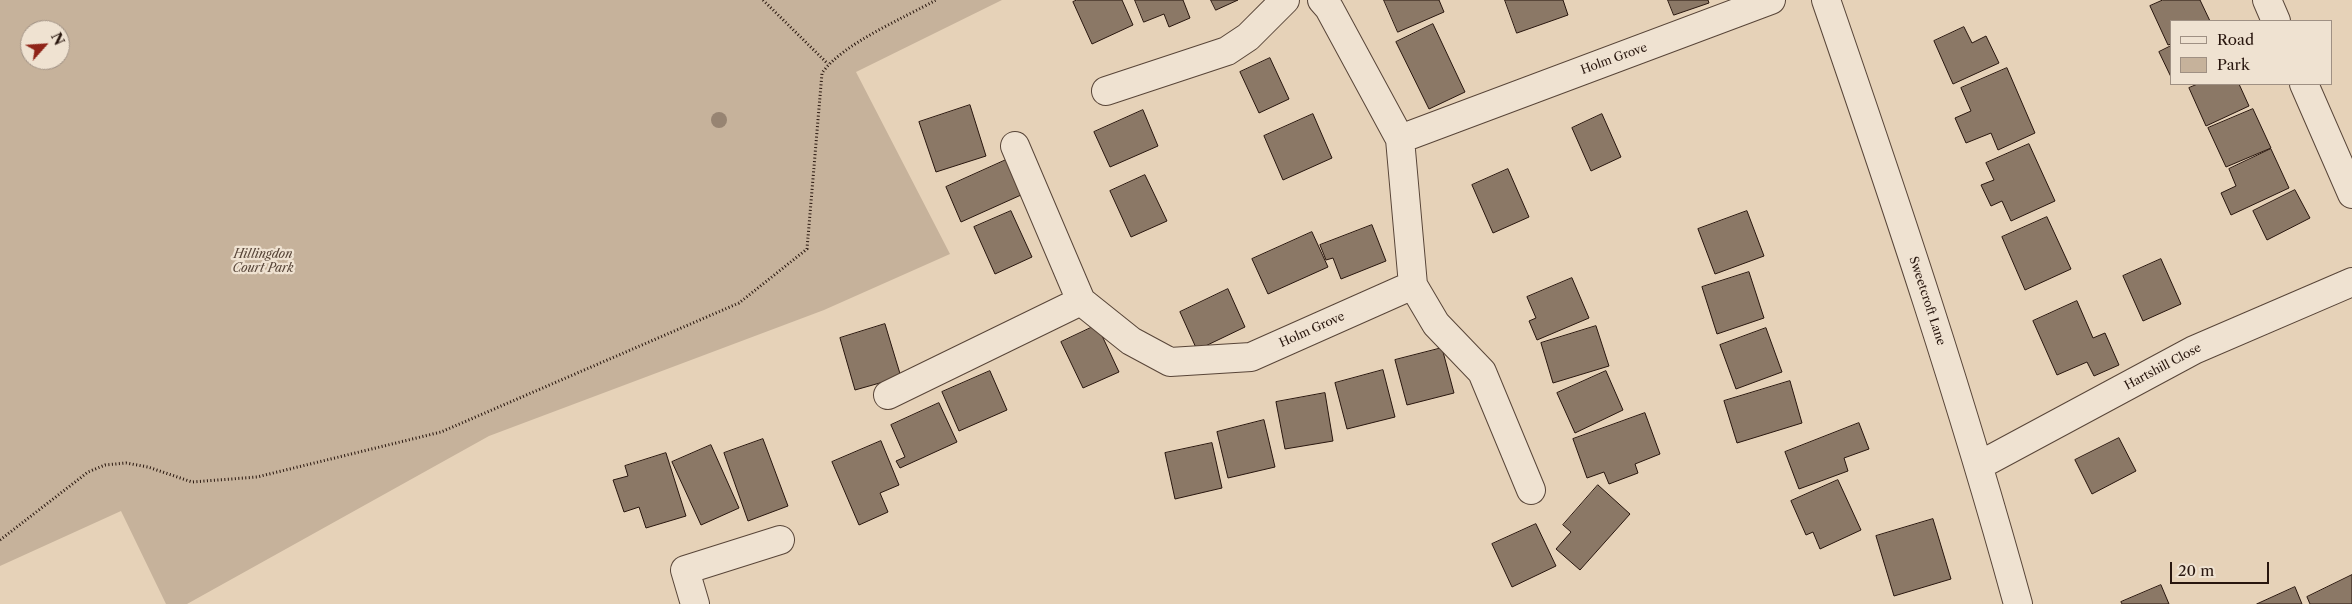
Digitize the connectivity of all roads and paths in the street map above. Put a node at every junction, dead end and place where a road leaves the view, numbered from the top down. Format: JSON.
{"nodes":[{"id":1,"x":763,"y":0,"type":"edge"},
{"id":2,"x":936,"y":0,"type":"edge"},
{"id":3,"x":1285,"y":0,"type":"edge"},
{"id":4,"x":1322,"y":0,"type":"edge"},
{"id":5,"x":1771,"y":0,"type":"edge"},
{"id":6,"x":1826,"y":0,"type":"edge"},
{"id":7,"x":2267,"y":0,"type":"edge"},
{"id":8,"x":2276,"y":20,"type":"edge"},
{"id":9,"x":828,"y":64,"type":"junction"},
{"id":10,"x":2304,"y":85,"type":"edge"},
{"id":11,"x":1106,"y":91,"type":"dead end"},
{"id":12,"x":1400,"y":139,"type":"junction"},
{"id":13,"x":1015,"y":146,"type":"dead end"},
{"id":14,"x":2352,"y":194,"type":"edge"},
{"id":15,"x":2352,"y":282,"type":"edge"},
{"id":16,"x":1413,"y":285,"type":"junction"},
{"id":17,"x":1081,"y":301,"type":"junction"},
{"id":18,"x":888,"y":396,"type":"dead end"},
{"id":19,"x":1980,"y":465,"type":"junction"},
{"id":20,"x":1531,"y":490,"type":"dead end"},
{"id":21,"x":0,"y":540,"type":"edge"},
{"id":22,"x":780,"y":540,"type":"dead end"},
{"id":23,"x":695,"y":604,"type":"edge"},
{"id":24,"x":2018,"y":604,"type":"edge"}],
"edges":[{"from":1,"to":9,"type":"path"},
{"from":2,"to":9,"type":"path"},
{"from":3,"to":11,"type":"street"},
{"from":4,"to":12,"type":"street"},
{"from":5,"to":12,"type":"street","name":"Holm Grove"},
{"from":6,"to":19,"type":"street","name":"Sweetcroft Lane"},
{"from":7,"to":8,"type":"street"},
{"from":9,"to":21,"type":"path"},
{"from":10,"to":14,"type":"street"},
{"from":12,"to":16,"type":"street"},
{"from":13,"to":17,"type":"street","name":"Holm Grove"},
{"from":15,"to":19,"type":"street","name":"Hartshill Close"},
{"from":16,"to":17,"type":"street","name":"Holm Grove"},
{"from":16,"to":20,"type":"street"},
{"from":17,"to":18,"type":"street"},
{"from":19,"to":24,"type":"street","name":"Sweetcroft Lane"},
{"from":22,"to":23,"type":"street"}]}
